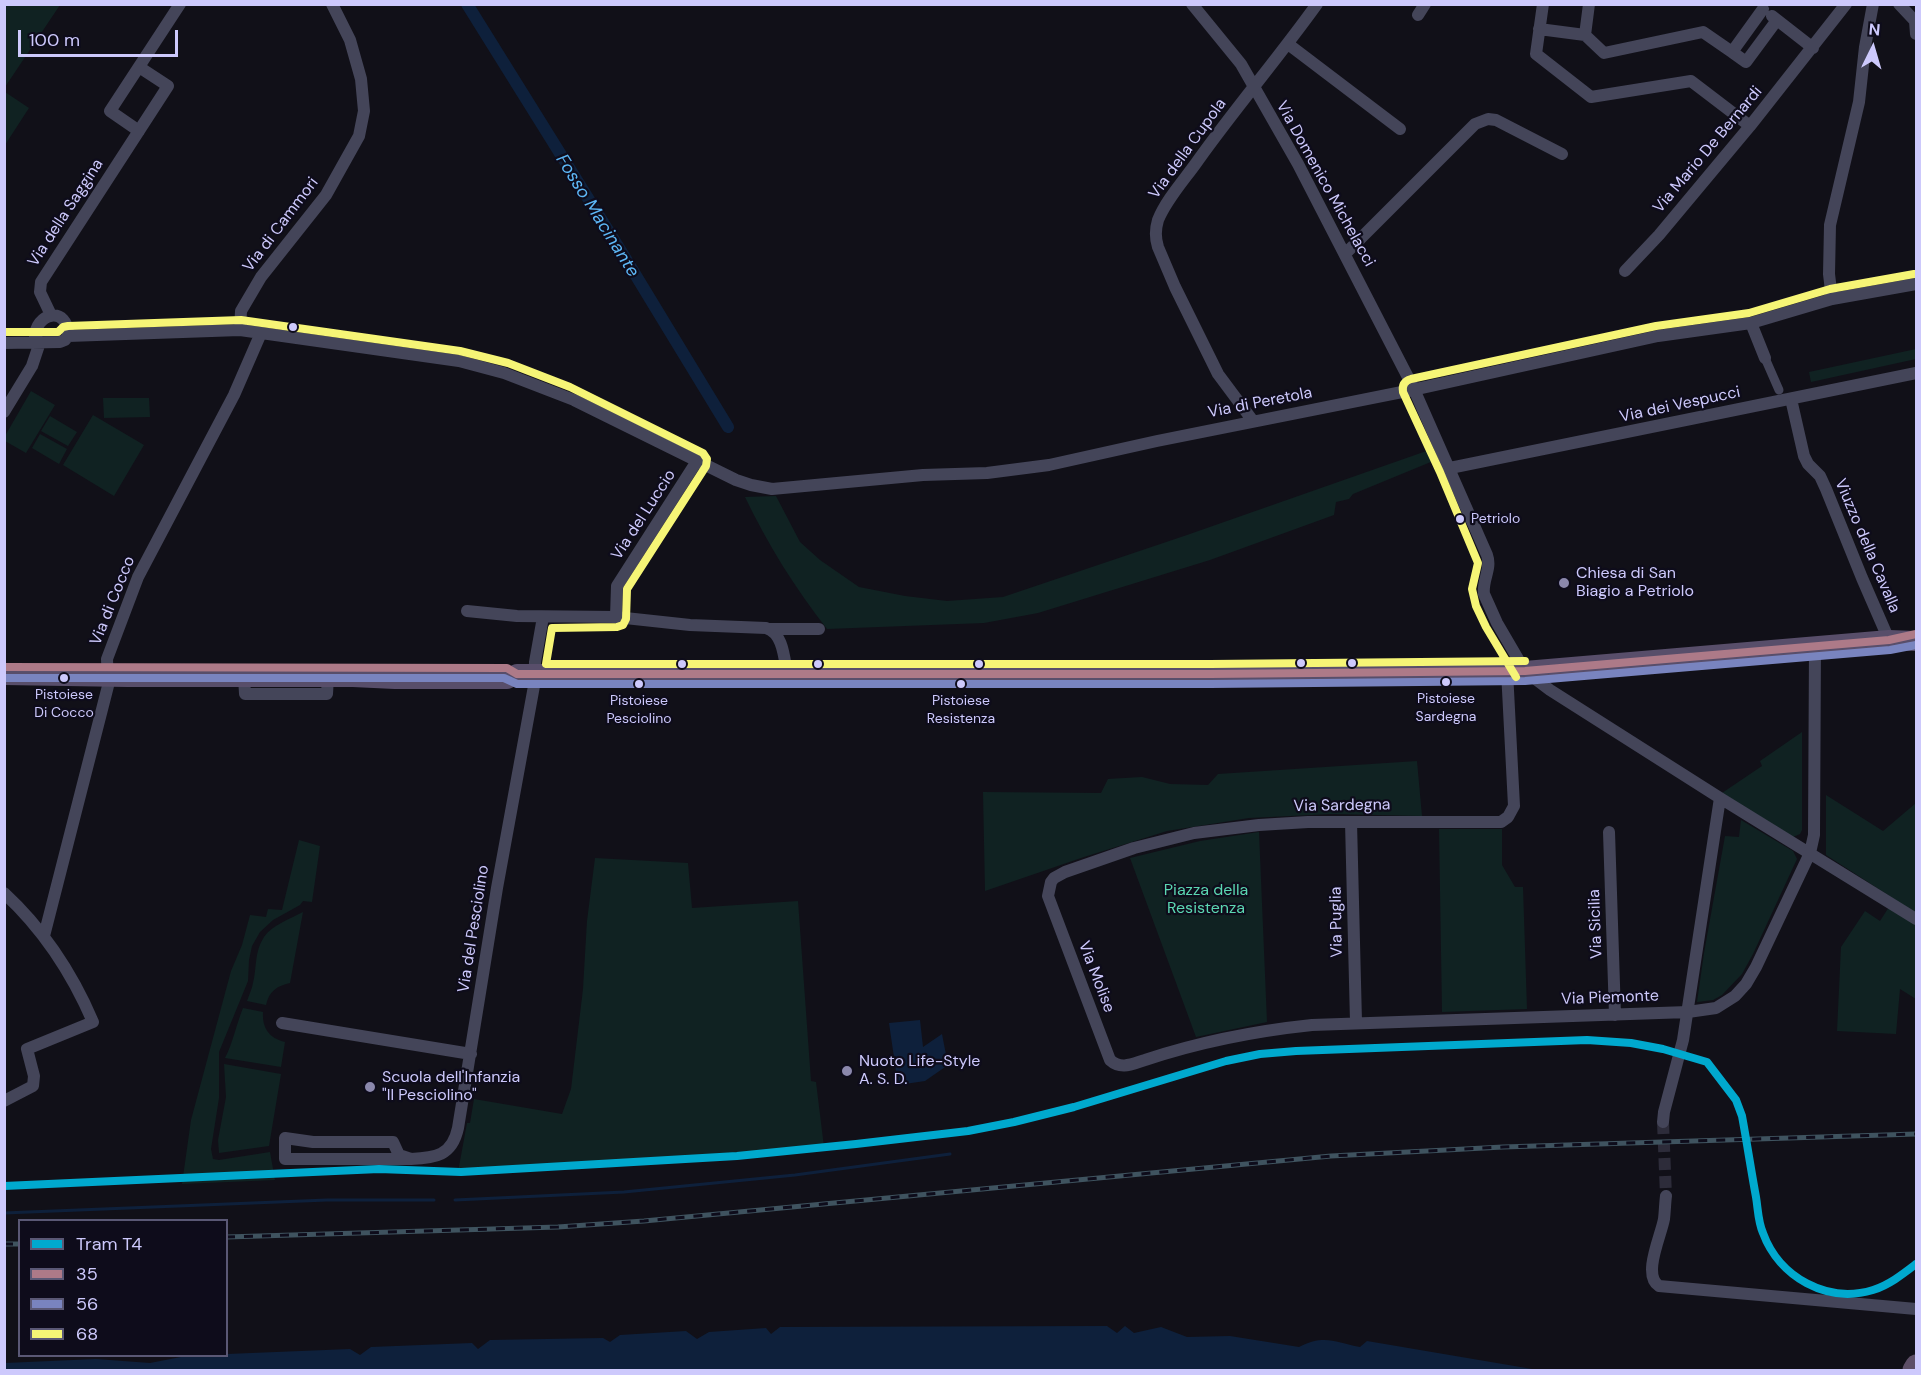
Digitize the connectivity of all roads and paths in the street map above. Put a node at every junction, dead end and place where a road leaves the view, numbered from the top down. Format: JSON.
{"nodes":[{"id":1,"x":180,"y":4,"type":"edge"},
{"id":2,"x":332,"y":4,"type":"edge"},
{"id":3,"x":1192,"y":4,"type":"edge"},
{"id":4,"x":1317,"y":4,"type":"edge"},
{"id":5,"x":1543,"y":4,"type":"edge"},
{"id":6,"x":1589,"y":4,"type":"edge"},
{"id":7,"x":1846,"y":4,"type":"edge"},
{"id":8,"x":1873,"y":4,"type":"edge"},
{"id":9,"x":1899,"y":4,"type":"edge"},
{"id":10,"x":1760,"y":7,"type":"edge"},
{"id":11,"x":1777,"y":20,"type":"junction"},
{"id":12,"x":1916,"y":21,"type":"edge"},
{"id":13,"x":1539,"y":29,"type":"junction"},
{"id":14,"x":1917,"y":34,"type":"edge"},
{"id":15,"x":1585,"y":35,"type":"junction"},
{"id":16,"x":1288,"y":44,"type":"junction"},
{"id":17,"x":1813,"y":48,"type":"junction"},
{"id":18,"x":1732,"y":52,"type":"junction"},
{"id":19,"x":139,"y":67,"type":"junction"},
{"id":20,"x":1253,"y":87,"type":"junction"},
{"id":21,"x":1750,"y":126,"type":"junction"},
{"id":22,"x":1400,"y":129,"type":"dead end"},
{"id":23,"x":139,"y":131,"type":"junction"},
{"id":24,"x":1562,"y":154,"type":"dead end"},
{"id":25,"x":1345,"y":254,"type":"junction"},
{"id":26,"x":1624,"y":271,"type":"dead end"},
{"id":27,"x":1917,"y":284,"type":"edge"},
{"id":28,"x":1832,"y":299,"type":"junction"},
{"id":29,"x":51,"y":315,"type":"junction"},
{"id":30,"x":1751,"y":323,"type":"junction"},
{"id":31,"x":240,"y":330,"type":"junction"},
{"id":32,"x":261,"y":333,"type":"junction"},
{"id":33,"x":68,"y":336,"type":"junction"},
{"id":34,"x":5,"y":342,"type":"edge"},
{"id":35,"x":40,"y":342,"type":"junction"},
{"id":36,"x":1765,"y":358,"type":"joint"},
{"id":37,"x":1917,"y":373,"type":"edge"},
{"id":38,"x":1413,"y":389,"type":"junction"},
{"id":39,"x":1779,"y":390,"type":"dead end"},
{"id":40,"x":1791,"y":399,"type":"junction"},
{"id":41,"x":4,"y":412,"type":"edge"},
{"id":42,"x":1253,"y":421,"type":"junction"},
{"id":43,"x":697,"y":461,"type":"junction"},
{"id":44,"x":1450,"y":468,"type":"junction"},
{"id":45,"x":466,"y":611,"type":"dead end"},
{"id":46,"x":543,"y":616,"type":"junction"},
{"id":47,"x":616,"y":617,"type":"junction"},
{"id":48,"x":819,"y":628,"type":"dead end"},
{"id":49,"x":770,"y":629,"type":"junction"},
{"id":50,"x":1917,"y":634,"type":"edge"},
{"id":51,"x":1889,"y":640,"type":"junction"},
{"id":52,"x":1917,"y":641,"type":"edge"},
{"id":53,"x":1815,"y":646,"type":"junction"},
{"id":54,"x":4,"y":667,"type":"edge"},
{"id":55,"x":1516,"y":671,"type":"junction"},
{"id":56,"x":107,"y":673,"type":"junction"},
{"id":57,"x":787,"y":673,"type":"junction"},
{"id":58,"x":526,"y":674,"type":"junction"},
{"id":59,"x":4,"y":675,"type":"edge"},
{"id":60,"x":1720,"y":798,"type":"junction"},
{"id":61,"x":1351,"y":822,"type":"junction"},
{"id":62,"x":1609,"y":832,"type":"dead end"},
{"id":63,"x":1810,"y":853,"type":"junction"},
{"id":64,"x":4,"y":893,"type":"edge"},
{"id":65,"x":1048,"y":896,"type":"joint"},
{"id":66,"x":1917,"y":919,"type":"edge"},
{"id":67,"x":44,"y":936,"type":"junction"},
{"id":68,"x":1688,"y":1012,"type":"junction"},
{"id":69,"x":1615,"y":1015,"type":"junction"},
{"id":70,"x":1356,"y":1022,"type":"junction"},
{"id":71,"x":282,"y":1023,"type":"dead end"},
{"id":72,"x":471,"y":1054,"type":"junction"},
{"id":73,"x":1118,"y":1065,"type":"joint"},
{"id":74,"x":4,"y":1101,"type":"edge"},
{"id":75,"x":1663,"y":1122,"type":"tunnel mouth"},
{"id":76,"x":411,"y":1159,"type":"junction"},
{"id":77,"x":1666,"y":1196,"type":"tunnel mouth"},
{"id":78,"x":1917,"y":1309,"type":"edge"},
{"id":79,"x":1917,"y":1365,"type":"edge"},
{"id":80,"x":1913,"y":1371,"type":"edge"}],
"edges":[{"from":1,"to":19,"type":"street"},
{"from":2,"to":31,"type":"street","name":"Via di Cammori"},
{"from":3,"to":20,"type":"street","name":"Via Domenico Michelacci"},
{"from":4,"to":16,"type":"street","name":"Via della Cupola"},
{"from":5,"to":13,"type":"street"},
{"from":6,"to":15,"type":"street"},
{"from":7,"to":17,"type":"street","name":"Via Mario De Bernardi"},
{"from":8,"to":28,"type":"street"},
{"from":9,"to":12,"type":"street"},
{"from":10,"to":11,"type":"street"},
{"from":10,"to":18,"type":"street"},
{"from":11,"to":17,"type":"street"},
{"from":11,"to":18,"type":"street","name":"Via Mario De Bernardi"},
{"from":12,"to":14,"type":"street"},
{"from":13,"to":15,"type":"street"},
{"from":13,"to":21,"type":"street"},
{"from":15,"to":18,"type":"street"},
{"from":16,"to":20,"type":"street","name":"Via della Cupola"},
{"from":16,"to":22,"type":"street"},
{"from":17,"to":21,"type":"street","name":"Via Mario De Bernardi"},
{"from":19,"to":23,"type":"street"},
{"from":19,"to":23,"type":"street","name":"Via della Saggina"},
{"from":20,"to":25,"type":"street","name":"Via Domenico Michelacci"},
{"from":20,"to":42,"type":"street","name":"Via della Cupola"},
{"from":21,"to":26,"type":"street","name":"Via Mario De Bernardi"},
{"from":23,"to":29,"type":"street","name":"Via della Saggina"},
{"from":24,"to":25,"type":"street"},
{"from":25,"to":38,"type":"street","name":"Via Domenico Michelacci"},
{"from":27,"to":28,"type":"street","name":"Via di Peretola"},
{"from":28,"to":30,"type":"street","name":"Via di Peretola"},
{"from":29,"to":33,"type":"street"},
{"from":29,"to":35,"type":"street"},
{"from":30,"to":36,"type":"street"},
{"from":30,"to":38,"type":"street","name":"Via di Peretola"},
{"from":31,"to":32,"type":"street","name":"Via di Peretola"},
{"from":31,"to":33,"type":"street","name":"Via di Peretola"},
{"from":32,"to":43,"type":"street","name":"Via di Peretola"},
{"from":32,"to":56,"type":"street","name":"Via di Cocco"},
{"from":33,"to":35,"type":"street"},
{"from":34,"to":35,"type":"street"},
{"from":35,"to":41,"type":"street"},
{"from":36,"to":39,"type":"street"},
{"from":37,"to":40,"type":"street","name":"Via dei Vespucci"},
{"from":38,"to":42,"type":"street","name":"Via di Peretola"},
{"from":38,"to":44,"type":"street","name":"Via Domenico Michelacci"},
{"from":40,"to":44,"type":"street","name":"Via dei Vespucci"},
{"from":40,"to":51,"type":"street","name":"Viuzzo della Cavalla"},
{"from":42,"to":43,"type":"street","name":"Via di Peretola"},
{"from":43,"to":47,"type":"street","name":"Via del Luccio"},
{"from":44,"to":55,"type":"street","name":"Via Domenico Michelacci"},
{"from":45,"to":46,"type":"street"},
{"from":46,"to":47,"type":"street"},
{"from":46,"to":58,"type":"street","name":"Via del Pesciolino"},
{"from":47,"to":49,"type":"street"},
{"from":48,"to":49,"type":"street"},
{"from":49,"to":57,"type":"street"},
{"from":50,"to":51,"type":"main road"},
{"from":51,"to":52,"type":"main road"},
{"from":51,"to":53,"type":"main road"},
{"from":53,"to":55,"type":"main road"},
{"from":53,"to":63,"type":"street","name":"Via Piemonte"},
{"from":54,"to":56,"type":"main road"},
{"from":55,"to":57,"type":"main road"},
{"from":55,"to":60,"type":"street"},
{"from":55,"to":61,"type":"street","name":"Via Sardegna"},
{"from":56,"to":58,"type":"main road"},
{"from":56,"to":58,"type":"main road"},
{"from":56,"to":59,"type":"main road"},
{"from":56,"to":67,"type":"street","name":"Via di Cocco"},
{"from":57,"to":58,"type":"main road"},
{"from":58,"to":72,"type":"street","name":"Via del Pesciolino"},
{"from":60,"to":63,"type":"street"},
{"from":60,"to":68,"type":"street"},
{"from":61,"to":65,"type":"street","name":"Via Sardegna"},
{"from":61,"to":70,"type":"street","name":"Via Puglia"},
{"from":62,"to":69,"type":"street","name":"Via Sicilia"},
{"from":63,"to":66,"type":"street"},
{"from":63,"to":68,"type":"street","name":"Via Piemonte"},
{"from":64,"to":67,"type":"street"},
{"from":65,"to":73,"type":"street","name":"Via Molise"},
{"from":67,"to":74,"type":"street"},
{"from":68,"to":69,"type":"street","name":"Via Piemonte"},
{"from":68,"to":75,"type":"street"},
{"from":69,"to":70,"type":"street","name":"Via Piemonte"},
{"from":70,"to":73,"type":"street","name":"Via Piemonte"},
{"from":71,"to":72,"type":"street"},
{"from":72,"to":76,"type":"street","name":"Via del Pesciolino"},
{"from":76,"to":76,"type":"street","name":"Via del Pesciolino"},
{"from":77,"to":78,"type":"street"},
{"from":79,"to":80,"type":"highway"}]}
